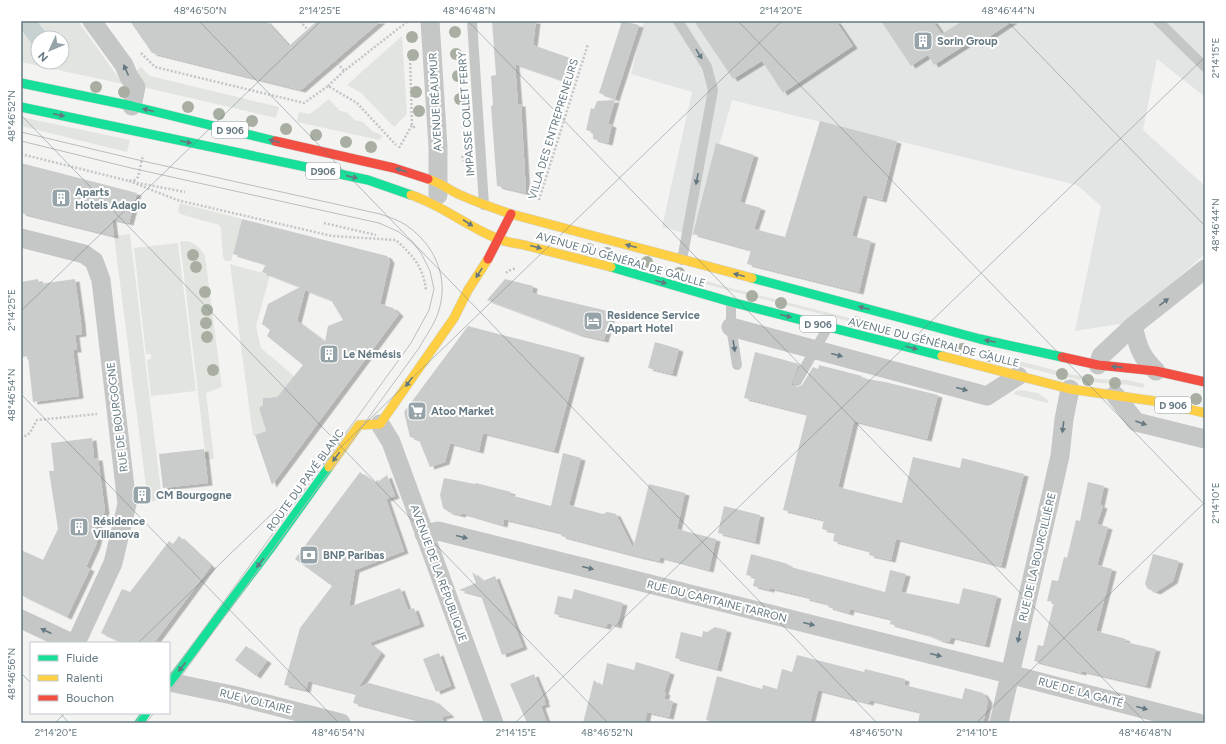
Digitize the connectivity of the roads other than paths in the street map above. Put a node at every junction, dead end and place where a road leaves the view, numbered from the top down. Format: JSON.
{"nodes":[{"id":1,"x":92,"y":21,"type":"edge"},
{"id":2,"x":430,"y":21,"type":"edge"},
{"id":3,"x":472,"y":21,"type":"edge"},
{"id":4,"x":678,"y":21,"type":"edge"},
{"id":5,"x":1158,"y":21,"type":"edge"},
{"id":6,"x":1205,"y":67,"type":"edge"},
{"id":7,"x":21,"y":83,"type":"edge"},
{"id":8,"x":132,"y":106,"type":"junction"},
{"id":9,"x":21,"y":107,"type":"edge"},
{"id":10,"x":438,"y":182,"type":"junction"},
{"id":11,"x":484,"y":205,"type":"junction"},
{"id":12,"x":438,"y":207,"type":"junction"},
{"id":13,"x":511,"y":214,"type":"junction"},
{"id":14,"x":21,"y":238,"type":"edge"},
{"id":15,"x":498,"y":239,"type":"junction"},
{"id":16,"x":682,"y":260,"type":"junction"},
{"id":17,"x":1205,"y":269,"type":"edge"},
{"id":18,"x":731,"y":302,"type":"junction"},
{"id":19,"x":1133,"y":326,"type":"junction"},
{"id":20,"x":731,"y":327,"type":"junction"},
{"id":21,"x":828,"y":327,"type":"junction"},
{"id":22,"x":815,"y":349,"type":"junction"},
{"id":23,"x":737,"y":365,"type":"dead end"},
{"id":24,"x":1098,"y":365,"type":"junction"},
{"id":25,"x":1156,"y":371,"type":"junction"},
{"id":26,"x":1018,"y":376,"type":"junction"},
{"id":27,"x":797,"y":381,"type":"dead end"},
{"id":28,"x":1205,"y":382,"type":"edge"},
{"id":29,"x":1070,"y":389,"type":"junction"},
{"id":30,"x":1115,"y":396,"type":"junction"},
{"id":31,"x":1205,"y":413,"type":"edge"},
{"id":32,"x":380,"y":424,"type":"junction"},
{"id":33,"x":1205,"y":439,"type":"edge"},
{"id":34,"x":424,"y":534,"type":"junction"},
{"id":35,"x":21,"y":619,"type":"edge"},
{"id":36,"x":70,"y":642,"type":"edge"},
{"id":37,"x":76,"y":642,"type":"edge"},
{"id":38,"x":1009,"y":674,"type":"junction"},
{"id":39,"x":170,"y":681,"type":"edge"},
{"id":40,"x":170,"y":682,"type":"edge"},
{"id":41,"x":145,"y":714,"type":"edge"},
{"id":42,"x":139,"y":723,"type":"edge"},
{"id":43,"x":341,"y":723,"type":"edge"},
{"id":44,"x":494,"y":723,"type":"edge"},
{"id":45,"x":999,"y":723,"type":"edge"},
{"id":46,"x":1198,"y":723,"type":"edge"}],
"edges":[{"from":8,"to":1,"type":"street","one_way":true},
{"from":2,"to":10,"type":"street","name":"AVENUE RÉAUMUR"},
{"from":3,"to":11,"type":"lane","name":"IMPASSE COLLET FERRY"},
{"from":4,"to":16,"type":"lane","one_way":true},
{"from":5,"to":6,"type":"lane"},
{"from":7,"to":8,"type":"main road","name":"AVENUE DU GÉNÉRAL DE GAULLE","number":"D 906"},
{"from":10,"to":8,"type":"main road","name":"AVENUE DU GÉNÉRAL DE GAULLE","number":"D 906","one_way":true},
{"from":9,"to":12,"type":"main road","name":"AVENUE DU GÉNÉRAL DE GAULLE","number":"D906","one_way":true},
{"from":10,"to":11,"type":"main road","name":"AVENUE DU GÉNÉRAL DE GAULLE","number":"D 906"},
{"from":10,"to":12,"type":"street","name":"AVENUE RÉAUMUR"},
{"from":11,"to":13,"type":"main road","name":"AVENUE DU GÉNÉRAL DE GAULLE","number":"D 906"},
{"from":12,"to":15,"type":"main road","name":"AVENUE DU GÉNÉRAL DE GAULLE","number":"D906","one_way":true},
{"from":13,"to":15,"type":"main road"},
{"from":16,"to":13,"type":"main road","name":"AVENUE DU GÉNÉRAL DE GAULLE","number":"D 906","one_way":true},
{"from":14,"to":37,"type":"street","name":"RUE DE BOURGOGNE"},
{"from":15,"to":18,"type":"main road","name":"AVENUE DU GÉNÉRAL DE GAULLE","number":"D 906","one_way":true},
{"from":15,"to":32,"type":"main road","one_way":true},
{"from":24,"to":16,"type":"main road","name":"AVENUE DU GÉNÉRAL DE GAULLE","number":"D 906","one_way":true},
{"from":19,"to":17,"type":"street","one_way":true},
{"from":18,"to":20,"type":"lane"},
{"from":18,"to":21,"type":"main road","name":"AVENUE DU GÉNÉRAL DE GAULLE","number":"D 906","one_way":true},
{"from":19,"to":24,"type":"street"},
{"from":19,"to":25,"type":"street"},
{"from":20,"to":22,"type":"street"},
{"from":20,"to":23,"type":"lane","one_way":true},
{"from":21,"to":22,"type":"lane"},
{"from":21,"to":26,"type":"main road","name":"AVENUE DU GÉNÉRAL DE GAULLE","number":"D 906","one_way":true},
{"from":22,"to":26,"type":"street","one_way":true},
{"from":22,"to":27,"type":"lane"},
{"from":25,"to":24,"type":"main road","name":"AVENUE DU GÉNÉRAL DE GAULLE","number":"D 906","one_way":true},
{"from":25,"to":28,"type":"main road","name":"AVENUE DU GÉNÉRAL DE GAULLE","number":"D 906"},
{"from":26,"to":29,"type":"main road","name":"AVENUE DU GÉNÉRAL DE GAULLE","number":"D 906"},
{"from":29,"to":30,"type":"main road","name":"AVENUE DU GÉNÉRAL DE GAULLE","number":"D 906"},
{"from":29,"to":38,"type":"street","name":"RUE DE LA BOURCILLIÈRE","one_way":true},
{"from":30,"to":31,"type":"main road","name":"AVENUE DU GÉNÉRAL DE GAULLE","number":"D 906"},
{"from":30,"to":33,"type":"street","one_way":true},
{"from":32,"to":34,"type":"street","name":"AVENUE DE LA RÉPUBLIQUE"},
{"from":32,"to":39,"type":"main road","name":"ROUTE DU PAVÉ BLANC","one_way":true},
{"from":34,"to":38,"type":"street","name":"RUE DU CAPITAINE TARRON","one_way":true},
{"from":34,"to":44,"type":"street","name":"AVENUE DE LA RÉPUBLIQUE"},
{"from":36,"to":35,"type":"street","one_way":true},
{"from":38,"to":45,"type":"street","name":"RUE DE LA BOURCILLIÈRE"},
{"from":38,"to":46,"type":"street","name":"RUE DE LA GAITÉ","one_way":true},
{"from":40,"to":43,"type":"street","name":"RUE VOLTAIRE"},
{"from":41,"to":42,"type":"main road"}]}
